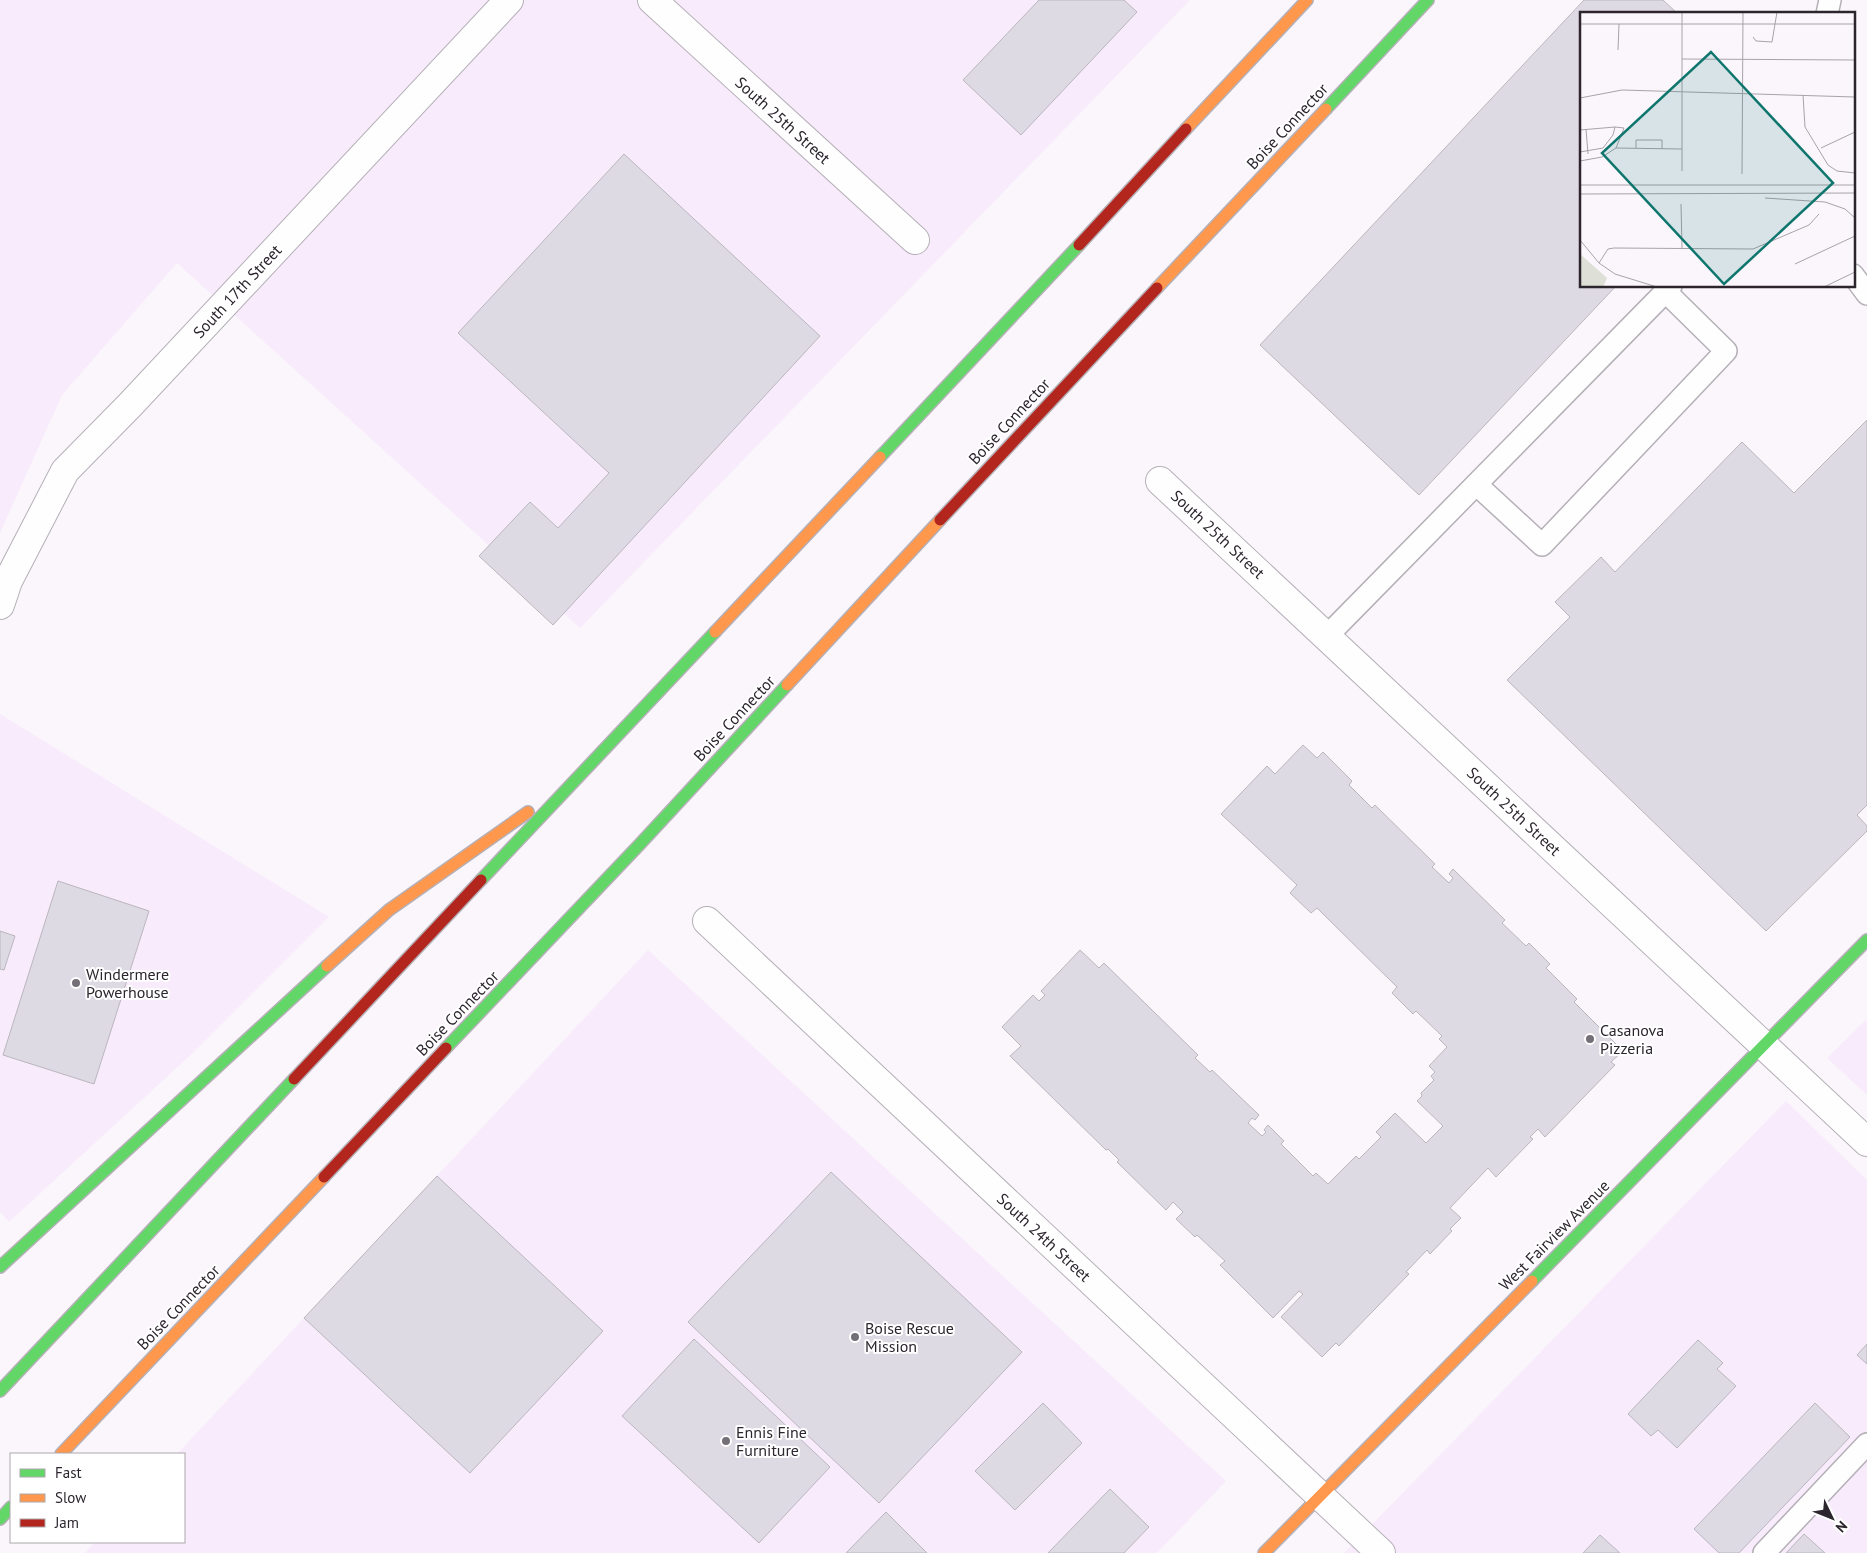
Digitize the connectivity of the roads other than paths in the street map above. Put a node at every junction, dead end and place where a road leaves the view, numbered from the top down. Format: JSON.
{"nodes":[{"id":1,"x":509,"y":0,"type":"edge"},
{"id":2,"x":652,"y":0,"type":"edge"},
{"id":3,"x":1307,"y":0,"type":"edge"},
{"id":4,"x":1428,"y":0,"type":"edge"},
{"id":5,"x":914,"y":240,"type":"dead end"},
{"id":6,"x":1854,"y":276,"type":"edge"},
{"id":7,"x":1669,"y":289,"type":"edge"},
{"id":8,"x":1867,"y":294,"type":"edge"},
{"id":9,"x":1160,"y":480,"type":"dead end"},
{"id":10,"x":1477,"y":485,"type":"junction"},
{"id":11,"x":0,"y":605,"type":"edge"},
{"id":12,"x":1327,"y":636,"type":"junction"},
{"id":13,"x":576,"y":778,"type":"junction"},
{"id":14,"x":707,"y":921,"type":"dead end"},
{"id":15,"x":1867,"y":940,"type":"edge"},
{"id":16,"x":1764,"y":1045,"type":"junction"},
{"id":17,"x":1867,"y":1142,"type":"edge"},
{"id":18,"x":0,"y":1267,"type":"edge"},
{"id":19,"x":0,"y":1391,"type":"edge"},
{"id":20,"x":1867,"y":1444,"type":"edge"},
{"id":21,"x":62,"y":1453,"type":"edge"},
{"id":22,"x":1320,"y":1496,"type":"junction"},
{"id":23,"x":10,"y":1508,"type":"edge"},
{"id":24,"x":0,"y":1519,"type":"edge"},
{"id":25,"x":1264,"y":1553,"type":"edge"},
{"id":26,"x":1381,"y":1553,"type":"edge"},
{"id":27,"x":1764,"y":1553,"type":"edge"}],
"edges":[{"from":1,"to":11,"type":"street","name":"South 17th Street"},
{"from":2,"to":5,"type":"street","name":"South 25th Street"},
{"from":3,"to":13,"type":"main road"},
{"from":4,"to":21,"type":"main road","name":"Boise Connector"},
{"from":6,"to":8,"type":"lane"},
{"from":7,"to":10,"type":"lane"},
{"from":7,"to":10,"type":"lane"},
{"from":9,"to":12,"type":"street","name":"South 25th Street"},
{"from":10,"to":12,"type":"lane"},
{"from":12,"to":16,"type":"street","name":"South 25th Street"},
{"from":13,"to":18,"type":"main road"},
{"from":13,"to":19,"type":"main road"},
{"from":14,"to":22,"type":"street","name":"South 24th Street"},
{"from":15,"to":16,"type":"main road","name":"West Fairview Avenue"},
{"from":16,"to":17,"type":"street","name":"South 25th Street"},
{"from":16,"to":22,"type":"main road","name":"West Fairview Avenue"},
{"from":20,"to":27,"type":"lane"},
{"from":22,"to":25,"type":"main road","name":"West Fairview Avenue"},
{"from":22,"to":26,"type":"street","name":"South 24th Street"},
{"from":23,"to":24,"type":"main road"}]}
